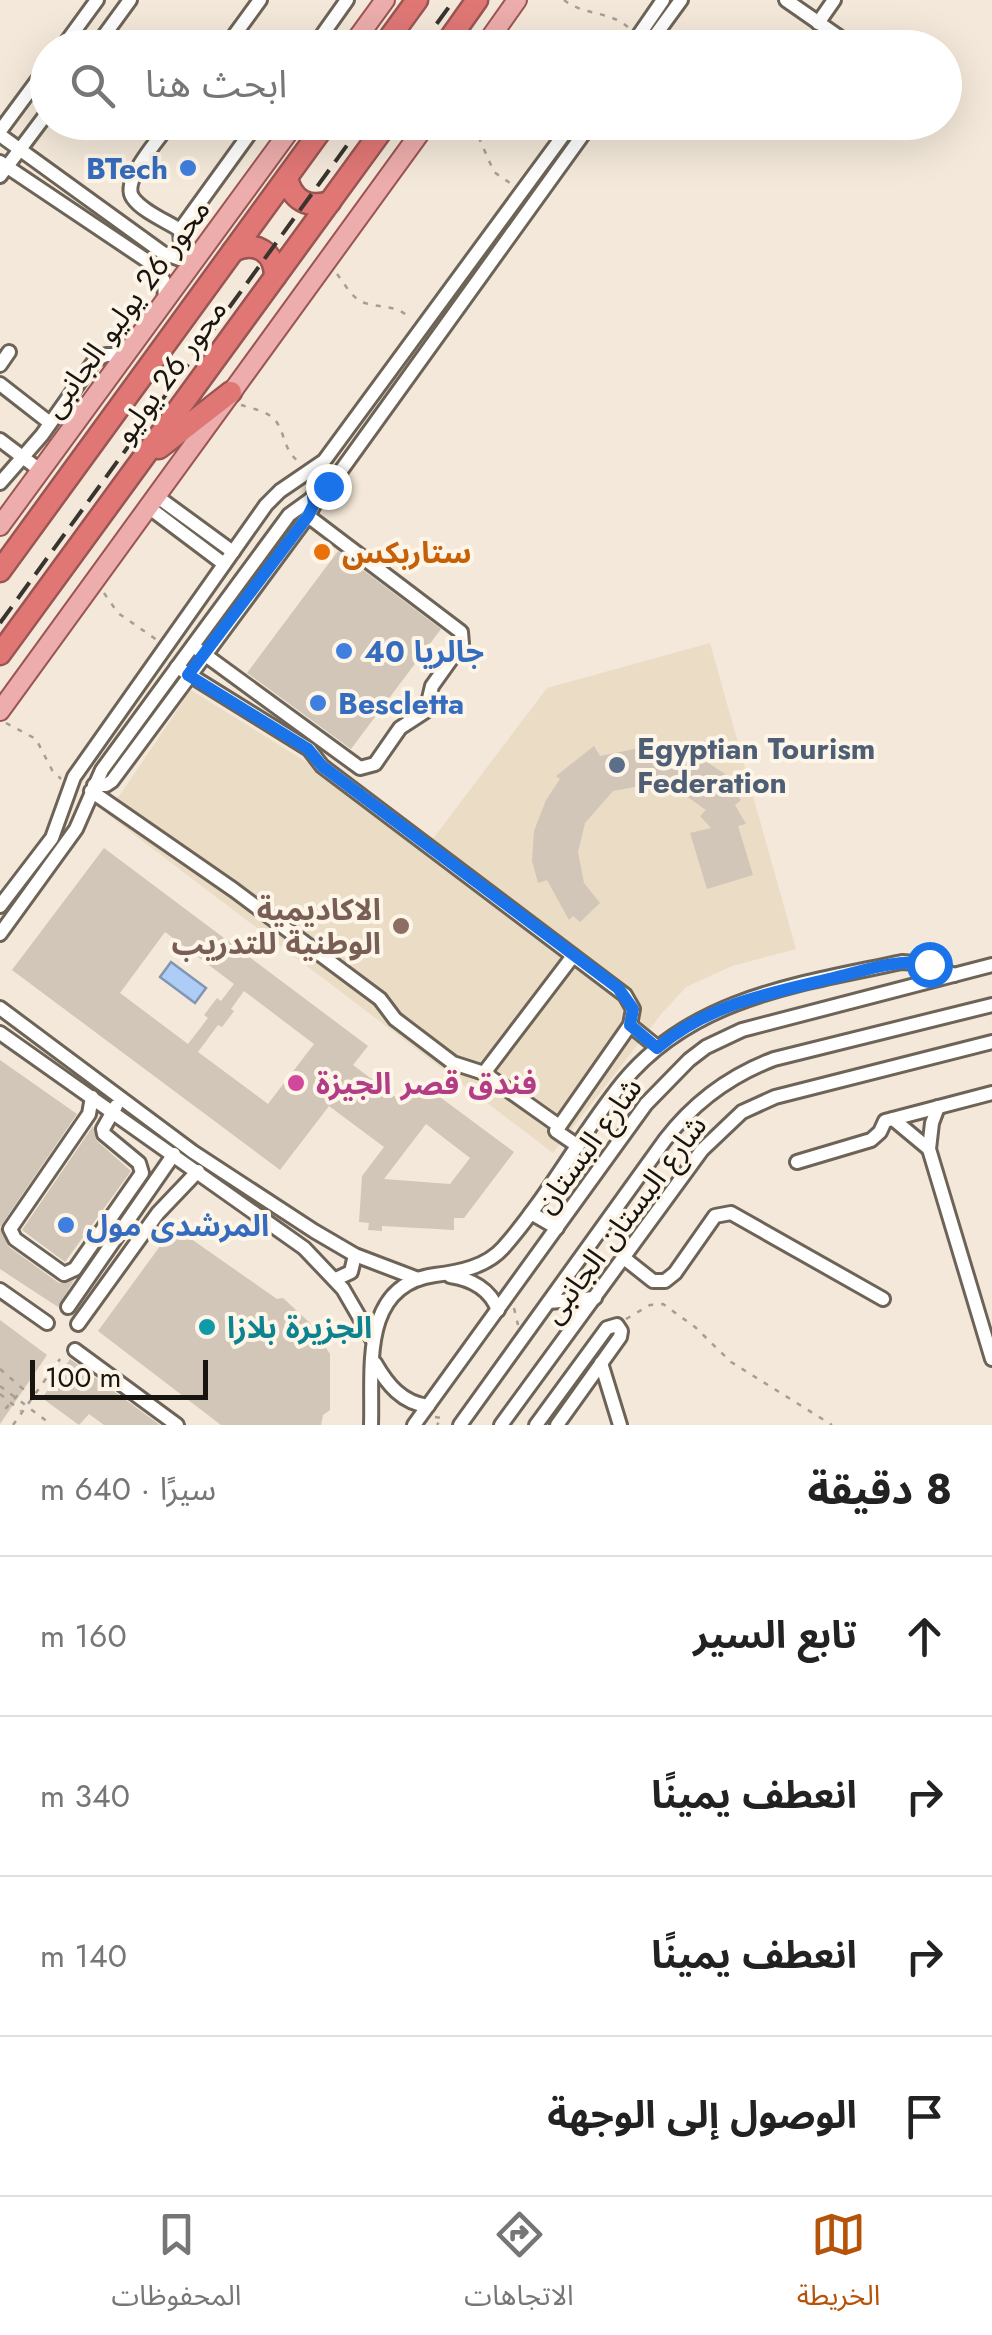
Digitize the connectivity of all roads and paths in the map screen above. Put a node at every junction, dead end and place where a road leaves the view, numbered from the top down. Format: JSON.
{"nodes":[{"id":1,"x":97,"y":0,"type":"edge"},
{"id":2,"x":130,"y":0,"type":"edge"},
{"id":3,"x":260,"y":0,"type":"edge"},
{"id":4,"x":347,"y":0,"type":"edge"},
{"id":5,"x":385,"y":0,"type":"edge"},
{"id":6,"x":416,"y":0,"type":"edge"},
{"id":7,"x":478,"y":0,"type":"edge"},
{"id":8,"x":517,"y":0,"type":"edge"},
{"id":9,"x":564,"y":0,"type":"edge"},
{"id":10,"x":663,"y":0,"type":"edge"},
{"id":11,"x":681,"y":0,"type":"edge"},
{"id":12,"x":786,"y":0,"type":"edge"},
{"id":13,"x":834,"y":0,"type":"edge"},
{"id":14,"x":818,"y":23,"type":"junction"},
{"id":15,"x":75,"y":30,"type":"edge"},
{"id":16,"x":108,"y":30,"type":"edge"},
{"id":17,"x":239,"y":30,"type":"edge"},
{"id":18,"x":326,"y":30,"type":"edge"},
{"id":19,"x":363,"y":30,"type":"edge"},
{"id":20,"x":395,"y":30,"type":"edge"},
{"id":21,"x":456,"y":30,"type":"edge"},
{"id":22,"x":495,"y":30,"type":"edge"},
{"id":23,"x":627,"y":30,"type":"edge"},
{"id":24,"x":646,"y":30,"type":"edge"},
{"id":25,"x":652,"y":30,"type":"edge"},
{"id":26,"x":828,"y":30,"type":"edge"},
{"id":27,"x":30,"y":91,"type":"edge"},
{"id":28,"x":0,"y":133,"type":"edge"},
{"id":29,"x":30,"y":136,"type":"edge"},
{"id":30,"x":158,"y":140,"type":"edge"},
{"id":31,"x":245,"y":140,"type":"edge"},
{"id":32,"x":283,"y":140,"type":"edge"},
{"id":33,"x":314,"y":140,"type":"edge"},
{"id":34,"x":375,"y":140,"type":"edge"},
{"id":35,"x":415,"y":140,"type":"edge"},
{"id":36,"x":480,"y":140,"type":"edge"},
{"id":37,"x":559,"y":140,"type":"edge"},
{"id":38,"x":579,"y":140,"type":"edge"},
{"id":39,"x":20,"y":150,"type":"junction"},
{"id":40,"x":2,"y":168,"type":"edge"},
{"id":41,"x":287,"y":178,"type":"junction"},
{"id":42,"x":522,"y":189,"type":"junction"},
{"id":43,"x":330,"y":202,"type":"junction"},
{"id":44,"x":180,"y":230,"type":"junction"},
{"id":45,"x":233,"y":251,"type":"junction"},
{"id":46,"x":199,"y":256,"type":"junction"},
{"id":47,"x":326,"y":260,"type":"junction"},
{"id":48,"x":275,"y":278,"type":"junction"},
{"id":49,"x":165,"y":302,"type":"junction"},
{"id":50,"x":420,"y":329,"type":"junction"},
{"id":51,"x":9,"y":352,"type":"dead end"},
{"id":52,"x":126,"y":355,"type":"junction"},
{"id":53,"x":0,"y":365,"type":"edge"},
{"id":54,"x":0,"y":384,"type":"edge"},
{"id":55,"x":228,"y":395,"type":"junction"},
{"id":56,"x":68,"y":399,"type":"junction"},
{"id":57,"x":369,"y":400,"type":"junction"},
{"id":58,"x":383,"y":410,"type":"junction"},
{"id":59,"x":85,"y":411,"type":"junction"},
{"id":60,"x":50,"y":424,"type":"junction"},
{"id":61,"x":2,"y":445,"type":"edge"},
{"id":62,"x":22,"y":457,"type":"junction"},
{"id":63,"x":138,"y":465,"type":"junction"},
{"id":64,"x":314,"y":470,"type":"junction"},
{"id":65,"x":41,"y":471,"type":"junction"},
{"id":66,"x":0,"y":483,"type":"edge"},
{"id":67,"x":313,"y":496,"type":"junction"},
{"id":68,"x":151,"y":500,"type":"junction"},
{"id":69,"x":308,"y":516,"type":"junction"},
{"id":70,"x":0,"y":526,"type":"edge"},
{"id":71,"x":228,"y":558,"type":"junction"},
{"id":72,"x":0,"y":571,"type":"edge"},
{"id":73,"x":96,"y":578,"type":"junction"},
{"id":74,"x":166,"y":648,"type":"junction"},
{"id":75,"x":198,"y":650,"type":"junction"},
{"id":76,"x":0,"y":654,"type":"edge"},
{"id":77,"x":183,"y":667,"type":"junction"},
{"id":78,"x":0,"y":711,"type":"edge"},
{"id":79,"x":0,"y":720,"type":"edge"},
{"id":80,"x":70,"y":784,"type":"junction"},
{"id":81,"x":92,"y":788,"type":"junction"},
{"id":82,"x":0,"y":906,"type":"edge"},
{"id":83,"x":0,"y":934,"type":"edge"},
{"id":84,"x":574,"y":956,"type":"junction"},
{"id":85,"x":992,"y":965,"type":"edge"},
{"id":86,"x":954,"y":975,"type":"junction"},
{"id":87,"x":992,"y":1005,"type":"edge"},
{"id":88,"x":0,"y":1008,"type":"edge"},
{"id":89,"x":630,"y":1025,"type":"junction"},
{"id":90,"x":0,"y":1033,"type":"edge"},
{"id":91,"x":992,"y":1042,"type":"edge"},
{"id":92,"x":657,"y":1048,"type":"junction"},
{"id":93,"x":484,"y":1073,"type":"junction"},
{"id":94,"x":992,"y":1093,"type":"edge"},
{"id":95,"x":92,"y":1097,"type":"junction"},
{"id":96,"x":117,"y":1106,"type":"junction"},
{"id":97,"x":938,"y":1107,"type":"junction"},
{"id":98,"x":889,"y":1120,"type":"junction"},
{"id":99,"x":559,"y":1126,"type":"junction"},
{"id":100,"x":578,"y":1146,"type":"junction"},
{"id":101,"x":929,"y":1149,"type":"junction"},
{"id":102,"x":174,"y":1154,"type":"junction"},
{"id":103,"x":797,"y":1162,"type":"dead end"},
{"id":104,"x":198,"y":1171,"type":"junction"},
{"id":105,"x":531,"y":1213,"type":"junction"},
{"id":106,"x":557,"y":1228,"type":"junction"},
{"id":107,"x":354,"y":1255,"type":"junction"},
{"id":108,"x":624,"y":1258,"type":"junction"},
{"id":109,"x":441,"y":1275,"type":"junction"},
{"id":110,"x":418,"y":1279,"type":"junction"},
{"id":111,"x":336,"y":1280,"type":"junction"},
{"id":112,"x":0,"y":1290,"type":"edge"},
{"id":113,"x":595,"y":1298,"type":"junction"},
{"id":114,"x":883,"y":1299,"type":"dead end"},
{"id":115,"x":549,"y":1302,"type":"junction"},
{"id":116,"x":513,"y":1304,"type":"dead end"},
{"id":117,"x":68,"y":1307,"type":"dead end"},
{"id":118,"x":498,"y":1310,"type":"junction"},
{"id":119,"x":47,"y":1323,"type":"dead end"},
{"id":120,"x":78,"y":1324,"type":"dead end"},
{"id":121,"x":616,"y":1326,"type":"junction"},
{"id":122,"x":519,"y":1327,"type":"dead end"},
{"id":123,"x":372,"y":1338,"type":"junction"},
{"id":124,"x":75,"y":1350,"type":"dead end"},
{"id":125,"x":60,"y":1359,"type":"dead end"},
{"id":126,"x":992,"y":1359,"type":"edge"},
{"id":127,"x":373,"y":1360,"type":"junction"},
{"id":128,"x":601,"y":1364,"type":"junction"},
{"id":129,"x":0,"y":1369,"type":"edge"},
{"id":130,"x":0,"y":1386,"type":"edge"},
{"id":131,"x":0,"y":1394,"type":"edge"},
{"id":132,"x":16,"y":1398,"type":"junction"},
{"id":133,"x":12,"y":1404,"type":"junction"},
{"id":134,"x":26,"y":1406,"type":"junction"},
{"id":135,"x":428,"y":1406,"type":"junction"},
{"id":136,"x":1,"y":1411,"type":"edge"},
{"id":137,"x":22,"y":1412,"type":"junction"},
{"id":138,"x":12,"y":1425,"type":"edge"},
{"id":139,"x":52,"y":1425,"type":"edge"},
{"id":140,"x":177,"y":1425,"type":"edge"},
{"id":141,"x":372,"y":1425,"type":"edge"},
{"id":142,"x":414,"y":1425,"type":"edge"},
{"id":143,"x":428,"y":1425,"type":"edge"},
{"id":144,"x":436,"y":1425,"type":"edge"},
{"id":145,"x":460,"y":1425,"type":"edge"},
{"id":146,"x":501,"y":1425,"type":"edge"},
{"id":147,"x":536,"y":1425,"type":"edge"},
{"id":148,"x":557,"y":1425,"type":"edge"},
{"id":149,"x":620,"y":1425,"type":"edge"},
{"id":150,"x":832,"y":1425,"type":"edge"}],
"edges":[{"from":1,"to":15,"type":"street"},
{"from":2,"to":16,"type":"street"},
{"from":3,"to":17,"type":"street"},
{"from":4,"to":18,"type":"street"},
{"from":5,"to":19,"type":"main road"},
{"from":6,"to":20,"type":"highway"},
{"from":7,"to":21,"type":"highway"},
{"from":8,"to":22,"type":"main road"},
{"from":9,"to":23,"type":"path"},
{"from":10,"to":24,"type":"street"},
{"from":11,"to":25,"type":"street"},
{"from":12,"to":14,"type":"street"},
{"from":13,"to":14,"type":"street"},
{"from":14,"to":26,"type":"street"},
{"from":27,"to":28,"type":"street"},
{"from":28,"to":39,"type":"street"},
{"from":29,"to":39,"type":"street"},
{"from":30,"to":44,"type":"street"},
{"from":31,"to":44,"type":"street"},
{"from":32,"to":46,"type":"main road","name":"محور 26 يوليو الجانبى"},
{"from":33,"to":41,"type":"highway","name":"محور 26 يوليو"},
{"from":34,"to":43,"type":"highway","name":"محور 26 يوليو"},
{"from":35,"to":47,"type":"main road"},
{"from":36,"to":42,"type":"path"},
{"from":37,"to":42,"type":"street"},
{"from":38,"to":58,"type":"street"},
{"from":39,"to":40,"type":"street"},
{"from":39,"to":46,"type":"street"},
{"from":40,"to":49,"type":"street"},
{"from":41,"to":43,"type":"highway"},
{"from":41,"to":45,"type":"highway","name":"محور 26 يوليو"},
{"from":42,"to":50,"type":"street"},
{"from":43,"to":48,"type":"highway","name":"محور 26 يوليو"},
{"from":44,"to":46,"type":"street"},
{"from":45,"to":48,"type":"highway"},
{"from":45,"to":72,"type":"highway","name":"محور 26 يوليو"},
{"from":46,"to":49,"type":"main road","name":"محور 26 يوليو الجانبى"},
{"from":47,"to":50,"type":"path"},
{"from":47,"to":55,"type":"main road"},
{"from":48,"to":63,"type":"highway","name":"محور 26 يوليو"},
{"from":49,"to":52,"type":"main road","name":"محور 26 يوليو الجانبى"},
{"from":50,"to":57,"type":"street"},
{"from":51,"to":53,"type":"street"},
{"from":52,"to":56,"type":"street"},
{"from":52,"to":59,"type":"main road","name":"محور 26 يوليو الجانبى"},
{"from":54,"to":60,"type":"street"},
{"from":55,"to":63,"type":"highway"},
{"from":55,"to":64,"type":"path"},
{"from":55,"to":68,"type":"main road"},
{"from":56,"to":59,"type":"street"},
{"from":56,"to":60,"type":"street"},
{"from":57,"to":58,"type":"street"},
{"from":57,"to":64,"type":"street"},
{"from":58,"to":67,"type":"street"},
{"from":59,"to":65,"type":"main road","name":"محور 26 يوليو الجانبى"},
{"from":60,"to":62,"type":"street"},
{"from":61,"to":62,"type":"street"},
{"from":62,"to":65,"type":"street"},
{"from":62,"to":66,"type":"street"},
{"from":63,"to":76,"type":"highway","name":"محور 26 يوليو"},
{"from":64,"to":71,"type":"street"},
{"from":65,"to":70,"type":"main road","name":"محور 26 يوليو الجانبى"},
{"from":67,"to":69,"type":"street"},
{"from":67,"to":75,"type":"street"},
{"from":68,"to":71,"type":"street"},
{"from":68,"to":73,"type":"main road"},
{"from":69,"to":75,"type":"street"},
{"from":69,"to":75,"type":"street"},
{"from":71,"to":74,"type":"street"},
{"from":73,"to":74,"type":"path"},
{"from":73,"to":78,"type":"main road"},
{"from":74,"to":77,"type":"street"},
{"from":74,"to":80,"type":"street"},
{"from":75,"to":77,"type":"street"},
{"from":77,"to":81,"type":"street"},
{"from":77,"to":84,"type":"street"},
{"from":79,"to":80,"type":"path"},
{"from":80,"to":82,"type":"street"},
{"from":81,"to":83,"type":"street"},
{"from":81,"to":93,"type":"street"},
{"from":84,"to":89,"type":"street"},
{"from":84,"to":93,"type":"street"},
{"from":85,"to":86,"type":"street","name":"شارع البستان"},
{"from":86,"to":92,"type":"street"},
{"from":86,"to":106,"type":"street","name":"شارع البستان"},
{"from":87,"to":115,"type":"street","name":"شارع البستان"},
{"from":88,"to":96,"type":"street"},
{"from":89,"to":92,"type":"street"},
{"from":89,"to":99,"type":"street"},
{"from":90,"to":95,"type":"street"},
{"from":91,"to":108,"type":"street","name":"شارع البستان الجانبى"},
{"from":92,"to":100,"type":"street"},
{"from":93,"to":99,"type":"street"},
{"from":94,"to":97,"type":"street"},
{"from":95,"to":96,"type":"street"},
{"from":95,"to":96,"type":"street"},
{"from":96,"to":102,"type":"street"},
{"from":96,"to":107,"type":"street"},
{"from":97,"to":98,"type":"street"},
{"from":97,"to":101,"type":"street"},
{"from":98,"to":101,"type":"street"},
{"from":98,"to":103,"type":"street"},
{"from":99,"to":100,"type":"street"},
{"from":100,"to":105,"type":"street"},
{"from":101,"to":126,"type":"street"},
{"from":102,"to":104,"type":"street"},
{"from":102,"to":117,"type":"street"},
{"from":104,"to":111,"type":"street"},
{"from":104,"to":120,"type":"street"},
{"from":105,"to":106,"type":"street"},
{"from":105,"to":109,"type":"street"},
{"from":106,"to":118,"type":"street","name":"شارع البستان"},
{"from":107,"to":110,"type":"street"},
{"from":107,"to":111,"type":"street"},
{"from":108,"to":113,"type":"street","name":"شارع البستان الجانبى"},
{"from":108,"to":114,"type":"street"},
{"from":109,"to":110,"type":"street"},
{"from":109,"to":118,"type":"street"},
{"from":110,"to":123,"type":"street"},
{"from":111,"to":123,"type":"street"},
{"from":112,"to":119,"type":"street"},
{"from":113,"to":115,"type":"street"},
{"from":113,"to":146,"type":"street","name":"شارع البستان الجانبى"},
{"from":115,"to":145,"type":"street","name":"شارع البستان"},
{"from":116,"to":122,"type":"path"},
{"from":118,"to":135,"type":"street","name":"شارع البستان"},
{"from":121,"to":128,"type":"street"},
{"from":121,"to":147,"type":"street"},
{"from":121,"to":150,"type":"path"},
{"from":123,"to":127,"type":"street"},
{"from":124,"to":140,"type":"street"},
{"from":125,"to":134,"type":"path"},
{"from":127,"to":135,"type":"street"},
{"from":127,"to":141,"type":"street"},
{"from":128,"to":148,"type":"street"},
{"from":128,"to":149,"type":"street"},
{"from":129,"to":132,"type":"path"},
{"from":130,"to":132,"type":"path"},
{"from":131,"to":133,"type":"path"},
{"from":132,"to":133,"type":"path"},
{"from":132,"to":134,"type":"path"},
{"from":133,"to":136,"type":"path"},
{"from":133,"to":137,"type":"path"},
{"from":134,"to":137,"type":"path"},
{"from":134,"to":139,"type":"path"},
{"from":135,"to":142,"type":"street","name":"شارع البستان"},
{"from":137,"to":138,"type":"path"},
{"from":143,"to":144,"type":"path"}]}
